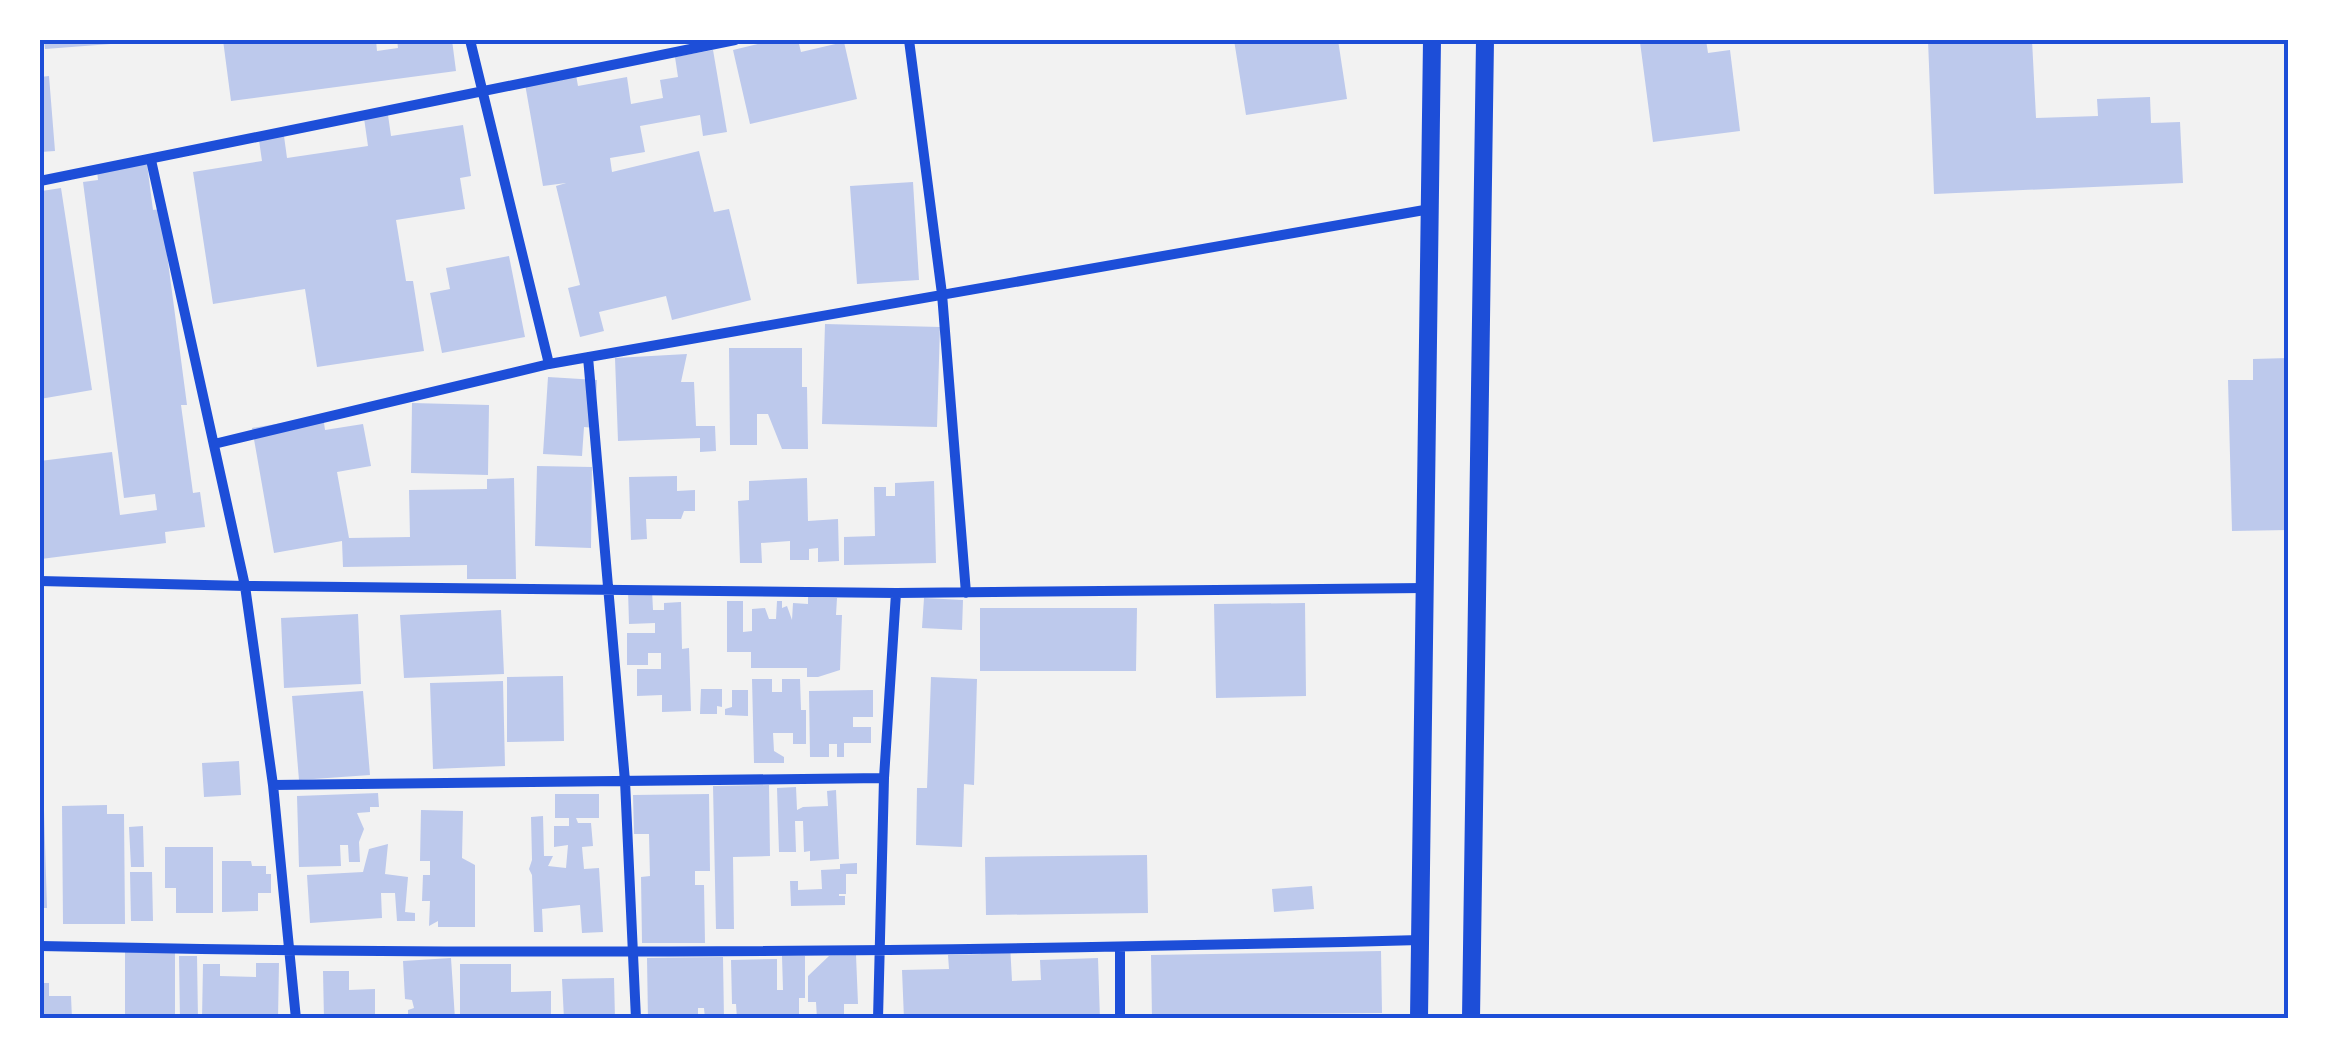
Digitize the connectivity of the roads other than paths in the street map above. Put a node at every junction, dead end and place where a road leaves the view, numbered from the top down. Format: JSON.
{"nodes":[{"id":1,"x":470,"y":40,"type":"edge"},
{"id":2,"x":736,"y":40,"type":"edge"},
{"id":3,"x":910,"y":40,"type":"edge"},
{"id":4,"x":1432,"y":40,"type":"edge"},
{"id":5,"x":1485,"y":40,"type":"edge"},
{"id":6,"x":483,"y":92,"type":"junction"},
{"id":7,"x":151,"y":160,"type":"junction"},
{"id":8,"x":40,"y":181,"type":"edge"},
{"id":9,"x":1430,"y":208,"type":"junction"},
{"id":10,"x":942,"y":294,"type":"junction"},
{"id":11,"x":588,"y":357,"type":"junction"},
{"id":12,"x":548,"y":364,"type":"junction"},
{"id":13,"x":214,"y":444,"type":"junction"},
{"id":14,"x":40,"y":581,"type":"edge"},
{"id":15,"x":245,"y":586,"type":"junction"},
{"id":16,"x":610,"y":588,"type":"junction"},
{"id":17,"x":1425,"y":588,"type":"junction"},
{"id":18,"x":896,"y":593,"type":"junction"},
{"id":19,"x":966,"y":593,"type":"junction"},
{"id":20,"x":884,"y":778,"type":"junction"},
{"id":21,"x":625,"y":781,"type":"junction"},
{"id":22,"x":273,"y":785,"type":"junction"},
{"id":23,"x":1420,"y":940,"type":"junction"},
{"id":24,"x":40,"y":946,"type":"edge"},
{"id":25,"x":1120,"y":948,"type":"junction"},
{"id":26,"x":290,"y":952,"type":"junction"},
{"id":27,"x":878,"y":952,"type":"junction"},
{"id":28,"x":634,"y":953,"type":"junction"},
{"id":29,"x":296,"y":1019,"type":"edge"},
{"id":30,"x":636,"y":1019,"type":"edge"},
{"id":31,"x":878,"y":1019,"type":"edge"},
{"id":32,"x":1120,"y":1019,"type":"edge"},
{"id":33,"x":1419,"y":1019,"type":"edge"},
{"id":34,"x":1471,"y":1019,"type":"edge"}],
"edges":[{"from":1,"to":6,"type":"street"},
{"from":2,"to":6,"type":"street"},
{"from":3,"to":10,"type":"street"},
{"from":4,"to":9,"type":"street"},
{"from":5,"to":34,"type":"street"},
{"from":6,"to":7,"type":"street"},
{"from":6,"to":12,"type":"street"},
{"from":7,"to":8,"type":"street"},
{"from":7,"to":13,"type":"street"},
{"from":9,"to":10,"type":"street"},
{"from":9,"to":17,"type":"street"},
{"from":10,"to":11,"type":"street"},
{"from":10,"to":19,"type":"street"},
{"from":11,"to":12,"type":"street"},
{"from":11,"to":16,"type":"street"},
{"from":12,"to":13,"type":"street"},
{"from":13,"to":15,"type":"street"},
{"from":14,"to":15,"type":"street"},
{"from":15,"to":16,"type":"street"},
{"from":15,"to":22,"type":"street"},
{"from":16,"to":18,"type":"street"},
{"from":16,"to":21,"type":"street"},
{"from":17,"to":19,"type":"street"},
{"from":17,"to":23,"type":"street"},
{"from":18,"to":19,"type":"street"},
{"from":18,"to":20,"type":"street"},
{"from":20,"to":21,"type":"street"},
{"from":20,"to":27,"type":"street"},
{"from":21,"to":22,"type":"street"},
{"from":21,"to":28,"type":"street"},
{"from":22,"to":26,"type":"street"},
{"from":23,"to":25,"type":"street"},
{"from":23,"to":33,"type":"street"},
{"from":24,"to":26,"type":"street"},
{"from":25,"to":27,"type":"street"},
{"from":25,"to":32,"type":"street"},
{"from":26,"to":28,"type":"street"},
{"from":26,"to":29,"type":"street"},
{"from":27,"to":28,"type":"street"},
{"from":27,"to":31,"type":"street"},
{"from":28,"to":30,"type":"street"}]}
